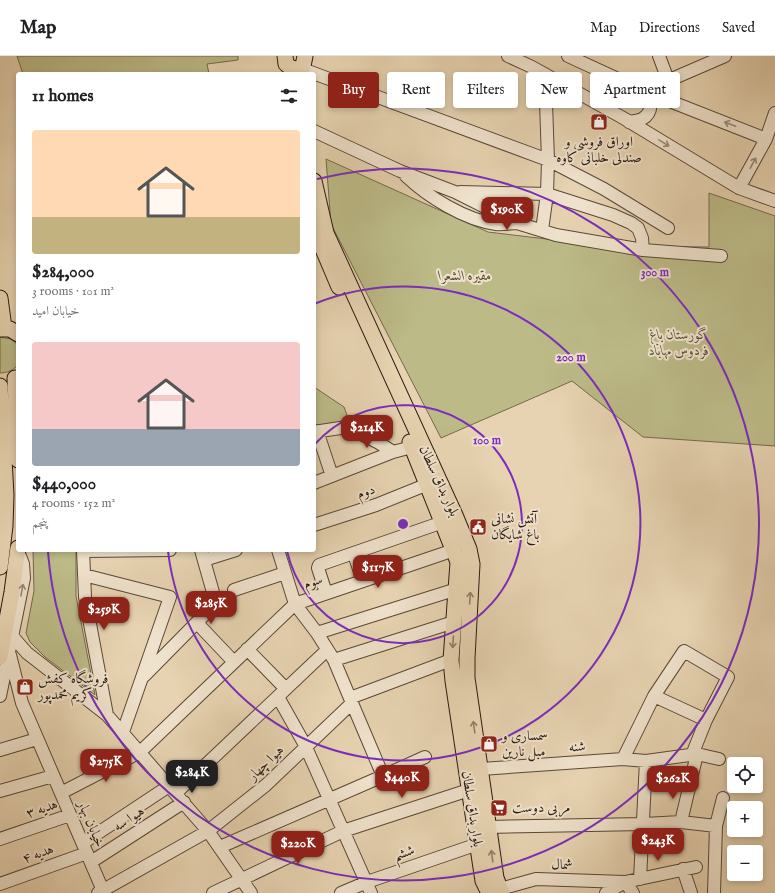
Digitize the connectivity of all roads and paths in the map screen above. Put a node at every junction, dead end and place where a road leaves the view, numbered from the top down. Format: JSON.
{"nodes":[{"id":1,"x":568,"y":56,"type":"edge"},
{"id":2,"x":659,"y":56,"type":"edge"},
{"id":3,"x":725,"y":56,"type":"edge"},
{"id":4,"x":515,"y":57,"type":"edge"},
{"id":5,"x":294,"y":65,"type":"edge"},
{"id":6,"x":313,"y":72,"type":"edge"},
{"id":7,"x":541,"y":72,"type":"edge"},
{"id":8,"x":603,"y":72,"type":"edge"},
{"id":9,"x":665,"y":72,"type":"edge"},
{"id":10,"x":316,"y":73,"type":"edge"},
{"id":11,"x":680,"y":75,"type":"edge"},
{"id":12,"x":582,"y":95,"type":"edge"},
{"id":13,"x":680,"y":105,"type":"edge"},
{"id":14,"x":546,"y":108,"type":"edge"},
{"id":15,"x":650,"y":108,"type":"edge"},
{"id":16,"x":775,"y":113,"type":"edge"},
{"id":17,"x":629,"y":122,"type":"junction"},
{"id":18,"x":316,"y":133,"type":"edge"},
{"id":19,"x":766,"y":139,"type":"junction"},
{"id":20,"x":548,"y":160,"type":"junction"},
{"id":21,"x":400,"y":171,"type":"junction"},
{"id":22,"x":736,"y":187,"type":"junction"},
{"id":23,"x":316,"y":190,"type":"edge"},
{"id":24,"x":455,"y":192,"type":"junction"},
{"id":25,"x":546,"y":194,"type":"junction"},
{"id":26,"x":775,"y":201,"type":"edge"},
{"id":27,"x":517,"y":222,"type":"junction"},
{"id":28,"x":668,"y":228,"type":"dead end"},
{"id":29,"x":542,"y":230,"type":"junction"},
{"id":30,"x":316,"y":236,"type":"edge"},
{"id":31,"x":643,"y":250,"type":"junction"},
{"id":32,"x":721,"y":256,"type":"dead end"},
{"id":33,"x":0,"y":298,"type":"edge"},
{"id":34,"x":7,"y":330,"type":"edge"},
{"id":35,"x":11,"y":378,"type":"edge"},
{"id":36,"x":0,"y":386,"type":"edge"},
{"id":37,"x":316,"y":432,"type":"edge"},
{"id":38,"x":16,"y":437,"type":"edge"},
{"id":39,"x":412,"y":447,"type":"junction"},
{"id":40,"x":393,"y":452,"type":"junction"},
{"id":41,"x":332,"y":476,"type":"junction"},
{"id":42,"x":316,"y":482,"type":"edge"},
{"id":43,"x":428,"y":484,"type":"junction"},
{"id":44,"x":448,"y":519,"type":"junction"},
{"id":45,"x":316,"y":524,"type":"edge"},
{"id":46,"x":454,"y":550,"type":"junction"},
{"id":47,"x":18,"y":552,"type":"edge"},
{"id":48,"x":19,"y":552,"type":"edge"},
{"id":49,"x":83,"y":552,"type":"edge"},
{"id":50,"x":222,"y":552,"type":"edge"},
{"id":51,"x":279,"y":552,"type":"edge"},
{"id":52,"x":354,"y":554,"type":"junction"},
{"id":53,"x":202,"y":555,"type":"edge"},
{"id":54,"x":0,"y":567,"type":"edge"},
{"id":55,"x":285,"y":573,"type":"junction"},
{"id":56,"x":84,"y":575,"type":"junction"},
{"id":57,"x":363,"y":581,"type":"junction"},
{"id":58,"x":457,"y":589,"type":"junction"},
{"id":59,"x":234,"y":590,"type":"dead end"},
{"id":60,"x":326,"y":593,"type":"junction"},
{"id":61,"x":295,"y":604,"type":"junction"},
{"id":62,"x":454,"y":622,"type":"junction"},
{"id":63,"x":197,"y":623,"type":"junction"},
{"id":64,"x":317,"y":633,"type":"junction"},
{"id":65,"x":13,"y":637,"type":"junction"},
{"id":66,"x":247,"y":649,"type":"junction"},
{"id":67,"x":327,"y":650,"type":"junction"},
{"id":68,"x":5,"y":656,"type":"edge"},
{"id":69,"x":334,"y":660,"type":"junction"},
{"id":70,"x":452,"y":660,"type":"junction"},
{"id":71,"x":234,"y":662,"type":"junction"},
{"id":72,"x":142,"y":678,"type":"junction"},
{"id":73,"x":282,"y":693,"type":"junction"},
{"id":74,"x":0,"y":696,"type":"edge"},
{"id":75,"x":654,"y":696,"type":"junction"},
{"id":76,"x":351,"y":700,"type":"junction"},
{"id":77,"x":107,"y":714,"type":"junction"},
{"id":78,"x":706,"y":720,"type":"junction"},
{"id":79,"x":123,"y":732,"type":"junction"},
{"id":80,"x":37,"y":739,"type":"junction"},
{"id":81,"x":305,"y":746,"type":"junction"},
{"id":82,"x":0,"y":750,"type":"edge"},
{"id":83,"x":140,"y":752,"type":"junction"},
{"id":84,"x":694,"y":754,"type":"junction"},
{"id":85,"x":426,"y":757,"type":"dead end"},
{"id":86,"x":623,"y":759,"type":"junction"},
{"id":87,"x":719,"y":759,"type":"dead end"},
{"id":88,"x":646,"y":761,"type":"junction"},
{"id":89,"x":480,"y":769,"type":"junction"},
{"id":90,"x":53,"y":776,"type":"junction"},
{"id":91,"x":383,"y":776,"type":"junction"},
{"id":92,"x":469,"y":790,"type":"junction"},
{"id":93,"x":0,"y":791,"type":"edge"},
{"id":94,"x":61,"y":793,"type":"junction"},
{"id":95,"x":176,"y":794,"type":"junction"},
{"id":96,"x":723,"y":798,"type":"dead end"},
{"id":97,"x":330,"y":800,"type":"junction"},
{"id":98,"x":70,"y":815,"type":"junction"},
{"id":99,"x":681,"y":822,"type":"junction"},
{"id":100,"x":644,"y":824,"type":"junction"},
{"id":101,"x":716,"y":826,"type":"junction"},
{"id":102,"x":488,"y":827,"type":"junction"},
{"id":103,"x":208,"y":831,"type":"junction"},
{"id":104,"x":343,"y":831,"type":"junction"},
{"id":105,"x":0,"y":839,"type":"edge"},
{"id":106,"x":478,"y":844,"type":"junction"},
{"id":107,"x":220,"y":847,"type":"junction"},
{"id":108,"x":87,"y":852,"type":"junction"},
{"id":109,"x":696,"y":867,"type":"dead end"},
{"id":110,"x":683,"y":869,"type":"junction"},
{"id":111,"x":242,"y":878,"type":"junction"},
{"id":112,"x":640,"y":879,"type":"junction"},
{"id":113,"x":625,"y":882,"type":"junction"},
{"id":114,"x":0,"y":884,"type":"edge"},
{"id":115,"x":369,"y":888,"type":"edge"},
{"id":116,"x":102,"y":892,"type":"edge"},
{"id":117,"x":497,"y":892,"type":"edge"},
{"id":118,"x":213,"y":893,"type":"edge"},
{"id":119,"x":251,"y":893,"type":"edge"},
{"id":120,"x":341,"y":893,"type":"edge"},
{"id":121,"x":606,"y":893,"type":"edge"},
{"id":122,"x":632,"y":893,"type":"edge"},
{"id":123,"x":691,"y":893,"type":"edge"},
{"id":124,"x":714,"y":893,"type":"edge"}],
"edges":[{"from":1,"to":8,"type":"street"},
{"from":2,"to":9,"type":"street"},
{"from":3,"to":11,"type":"street"},
{"from":4,"to":7,"type":"street"},
{"from":5,"to":6,"type":"street"},
{"from":10,"to":20,"type":"street"},
{"from":12,"to":17,"type":"street"},
{"from":19,"to":13,"type":"street","one_way":true},
{"from":14,"to":20,"type":"street"},
{"from":15,"to":17,"type":"street"},
{"from":16,"to":19,"type":"street"},
{"from":17,"to":22,"type":"street","one_way":true},
{"from":18,"to":21,"type":"street"},
{"from":22,"to":19,"type":"street","one_way":true},
{"from":20,"to":25,"type":"street"},
{"from":20,"to":28,"type":"street"},
{"from":21,"to":24,"type":"street"},
{"from":21,"to":27,"type":"street"},
{"from":22,"to":26,"type":"street"},
{"from":23,"to":44,"type":"main road","name":"بلوار بداق سلطان"},
{"from":24,"to":25,"type":"street"},
{"from":24,"to":27,"type":"street"},
{"from":25,"to":29,"type":"street"},
{"from":25,"to":31,"type":"street"},
{"from":27,"to":29,"type":"street"},
{"from":29,"to":31,"type":"street"},
{"from":30,"to":39,"type":"main road","name":"بلوار بداق سلطان"},
{"from":31,"to":32,"type":"street"},
{"from":33,"to":34,"type":"main road"},
{"from":35,"to":38,"type":"main road"},
{"from":36,"to":54,"type":"main road"},
{"from":37,"to":40,"type":"street"},
{"from":37,"to":41,"type":"street"},
{"from":39,"to":40,"type":"street"},
{"from":39,"to":43,"type":"main road","name":"بلوار بداق سلطان"},
{"from":40,"to":41,"type":"street"},
{"from":41,"to":42,"type":"street"},
{"from":43,"to":44,"type":"main road","name":"بلوار بداق سلطان"},
{"from":43,"to":45,"type":"street","name":"دوم"},
{"from":44,"to":46,"type":"main road","name":"بلوار بداق سلطان"},
{"from":44,"to":52,"type":"street"},
{"from":89,"to":44,"type":"main road","name":"بلوار بداق سلطان","one_way":true},
{"from":46,"to":57,"type":"street","name":"سوم"},
{"from":46,"to":58,"type":"main road","name":"بلوار بداق سلطان"},
{"from":47,"to":68,"type":"main road"},
{"from":65,"to":48,"type":"street","one_way":true},
{"from":49,"to":56,"type":"street"},
{"from":50,"to":53,"type":"street"},
{"from":51,"to":55,"type":"street"},
{"from":52,"to":57,"type":"street"},
{"from":52,"to":60,"type":"street"},
{"from":53,"to":63,"type":"street"},
{"from":55,"to":59,"type":"street"},
{"from":55,"to":61,"type":"street"},
{"from":56,"to":72,"type":"street"},
{"from":56,"to":77,"type":"street"},
{"from":57,"to":60,"type":"street","name":"سوم"},
{"from":58,"to":62,"type":"main road","name":"بلوار بداق سلطان"},
{"from":58,"to":64,"type":"street"},
{"from":60,"to":61,"type":"street","name":"سوم"},
{"from":61,"to":64,"type":"street"},
{"from":61,"to":66,"type":"street"},
{"from":62,"to":69,"type":"street"},
{"from":62,"to":70,"type":"main road","name":"بلوار بداق سلطان","one_way":true},
{"from":63,"to":71,"type":"street"},
{"from":63,"to":72,"type":"street"},
{"from":64,"to":67,"type":"street"},
{"from":65,"to":68,"type":"street"},
{"from":65,"to":77,"type":"street"},
{"from":66,"to":71,"type":"street"},
{"from":66,"to":73,"type":"street"},
{"from":67,"to":69,"type":"street"},
{"from":67,"to":73,"type":"street"},
{"from":68,"to":74,"type":"street"},
{"from":68,"to":80,"type":"street","name":"خیابان بهار"},
{"from":69,"to":76,"type":"street"},
{"from":70,"to":76,"type":"street"},
{"from":70,"to":92,"type":"main road","name":"بلوار بداق سلطان"},
{"from":71,"to":83,"type":"street"},
{"from":72,"to":79,"type":"street"},
{"from":73,"to":81,"type":"street"},
{"from":73,"to":95,"type":"street"},
{"from":75,"to":78,"type":"street"},
{"from":75,"to":78,"type":"street"},
{"from":75,"to":86,"type":"street"},
{"from":76,"to":81,"type":"street","name":"هیوا چهار"},
{"from":76,"to":91,"type":"street"},
{"from":77,"to":79,"type":"street"},
{"from":78,"to":84,"type":"street"},
{"from":79,"to":83,"type":"street"},
{"from":80,"to":82,"type":"street"},
{"from":80,"to":90,"type":"street","name":"خیابان بهار"},
{"from":81,"to":97,"type":"street"},
{"from":81,"to":103,"type":"street","name":"هیوا چهار"},
{"from":83,"to":94,"type":"street"},
{"from":83,"to":95,"type":"street"},
{"from":84,"to":87,"type":"street","name":"شنه"},
{"from":84,"to":88,"type":"street","name":"شنه"},
{"from":84,"to":99,"type":"street"},
{"from":85,"to":91,"type":"street"},
{"from":86,"to":88,"type":"street","name":"شنه"},
{"from":86,"to":89,"type":"street","name":"شنه"},
{"from":88,"to":100,"type":"street"},
{"from":89,"to":102,"type":"main road","name":"بلوار بداق سلطان"},
{"from":90,"to":93,"type":"street"},
{"from":90,"to":94,"type":"street","name":"خیابان بهار"},
{"from":91,"to":97,"type":"street"},
{"from":92,"to":104,"type":"street"},
{"from":92,"to":106,"type":"main road","name":"بلوار بداق سلطان"},
{"from":94,"to":98,"type":"street","name":"خیابان بهار"},
{"from":95,"to":103,"type":"street"},
{"from":95,"to":108,"type":"street"},
{"from":95,"to":108,"type":"street","name":"هیوا سه"},
{"from":96,"to":101,"type":"street"},
{"from":97,"to":104,"type":"street"},
{"from":97,"to":107,"type":"street"},
{"from":98,"to":105,"type":"street","name":"هدیه ۳"},
{"from":98,"to":108,"type":"street","name":"خیابان بهار"},
{"from":99,"to":100,"type":"street"},
{"from":99,"to":101,"type":"street"},
{"from":100,"to":102,"type":"street"},
{"from":100,"to":112,"type":"street"},
{"from":101,"to":124,"type":"street"},
{"from":117,"to":102,"type":"main road","name":"بلوار بداق سلطان","one_way":true},
{"from":103,"to":107,"type":"street"},
{"from":103,"to":116,"type":"street","name":"هیوا چهار"},
{"from":104,"to":111,"type":"street"},
{"from":104,"to":115,"type":"street"},
{"from":106,"to":115,"type":"street","name":"ششم"},
{"from":106,"to":117,"type":"main road","name":"بلوار بداق سلطان"},
{"from":107,"to":111,"type":"street"},
{"from":108,"to":114,"type":"street","name":"هدیه ۴"},
{"from":108,"to":116,"type":"street","name":"خیابان بهار"},
{"from":109,"to":110,"type":"street"},
{"from":110,"to":112,"type":"street"},
{"from":110,"to":123,"type":"street"},
{"from":111,"to":118,"type":"street"},
{"from":111,"to":119,"type":"street"},
{"from":112,"to":113,"type":"street"},
{"from":113,"to":117,"type":"street","name":"شمال"},
{"from":113,"to":121,"type":"street"},
{"from":113,"to":122,"type":"street"},
{"from":115,"to":120,"type":"street","name":"ششم"}]}
